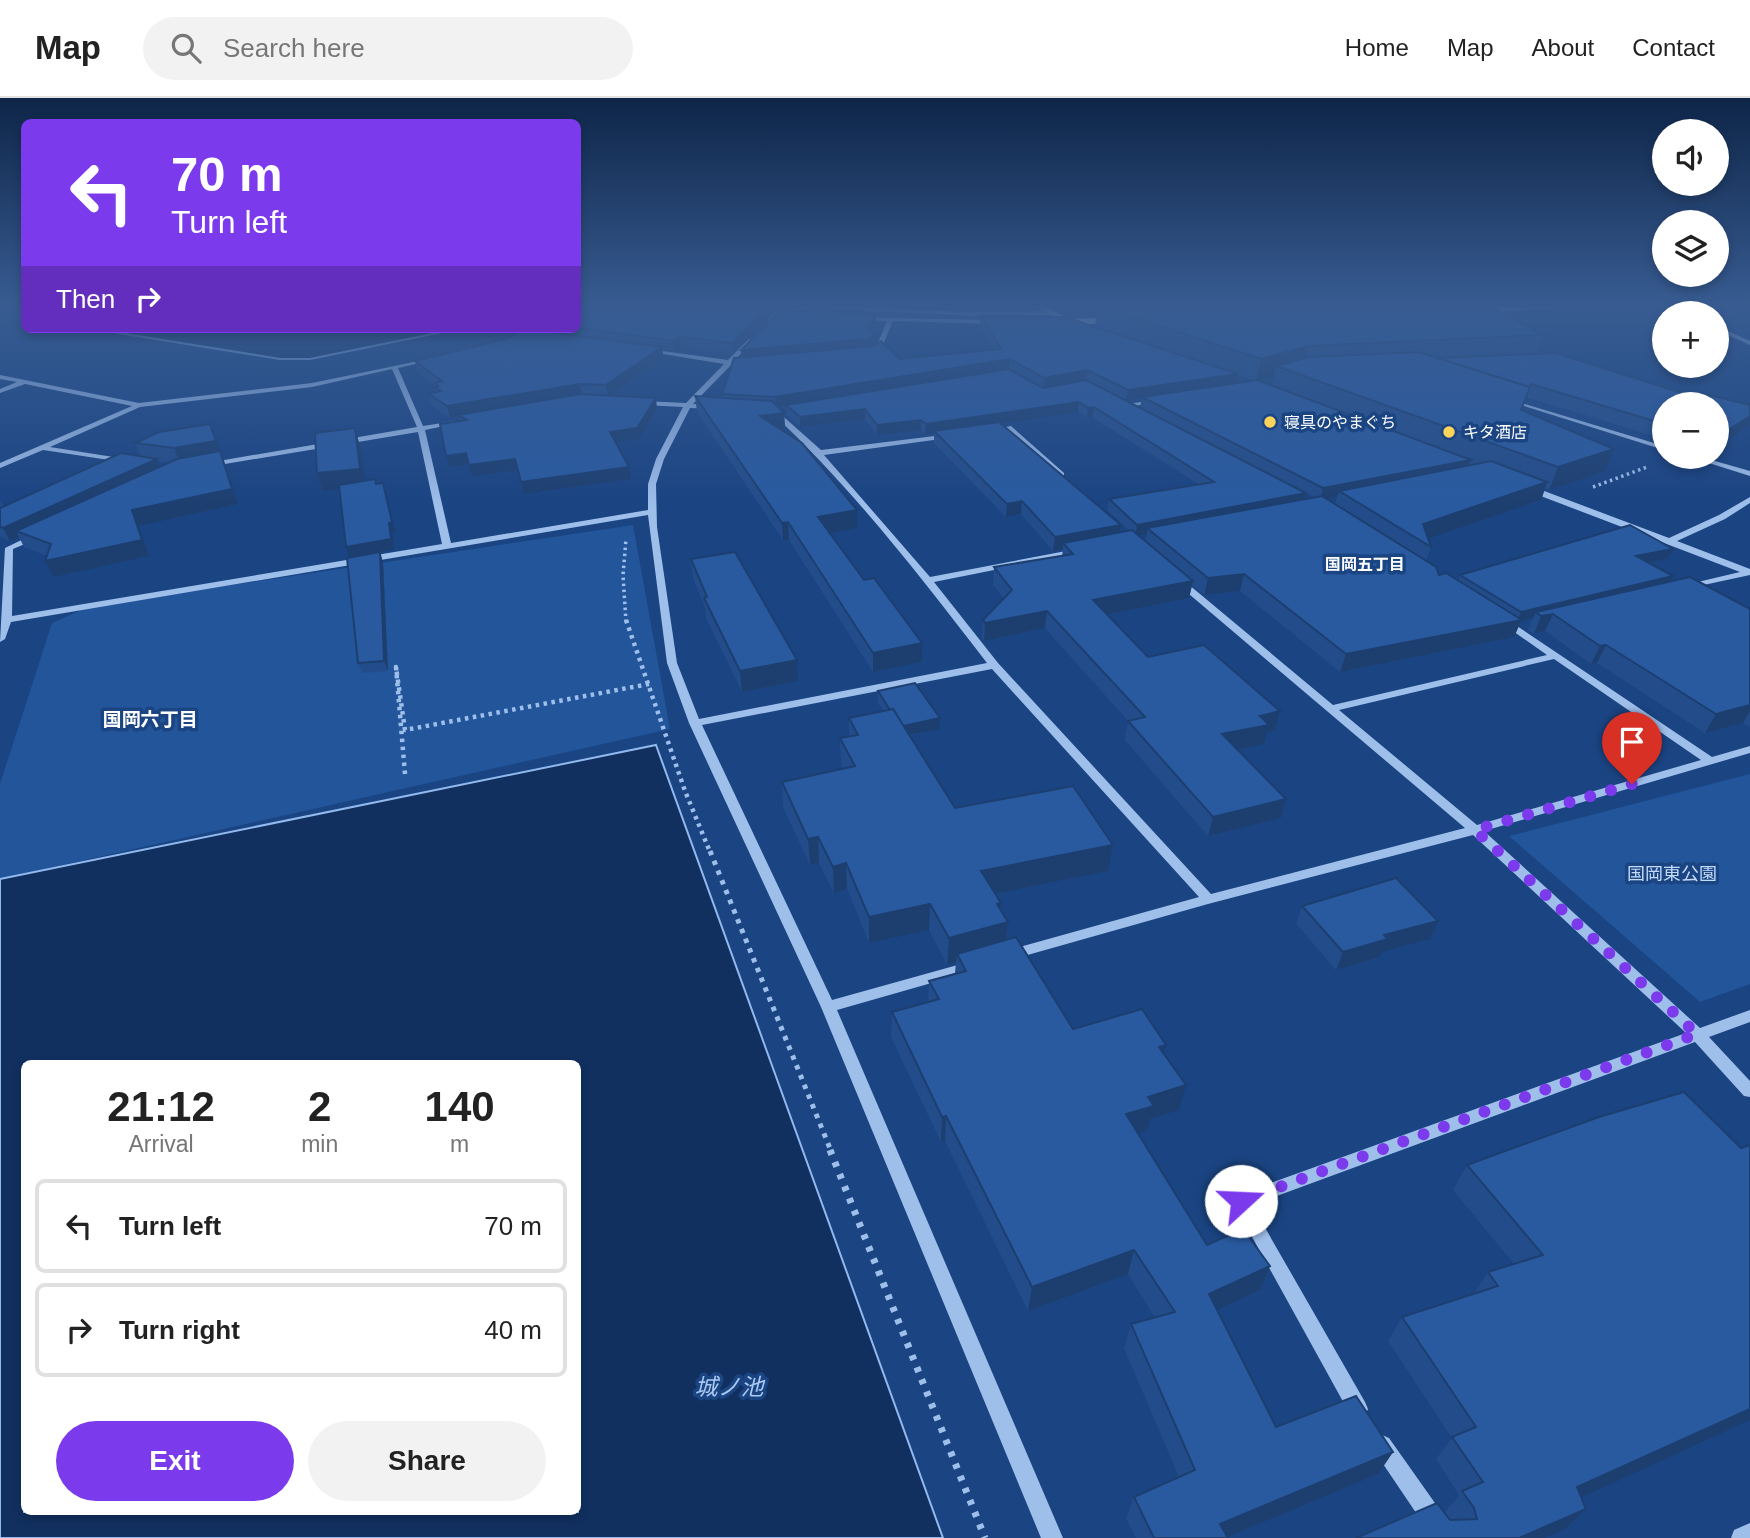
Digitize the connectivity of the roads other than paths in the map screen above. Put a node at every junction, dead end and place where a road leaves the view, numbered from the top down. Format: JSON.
{"nodes":[{"id":1,"x":374,"y":372,"type":"edge"},
{"id":2,"x":396,"y":372,"type":"edge"},
{"id":3,"x":720,"y":372,"type":"edge"},
{"id":4,"x":0,"y":377,"type":"edge"},
{"id":5,"x":27,"y":381,"type":"junction"},
{"id":6,"x":0,"y":391,"type":"edge"},
{"id":7,"x":1497,"y":396,"type":"edge"},
{"id":8,"x":1117,"y":400,"type":"edge"},
{"id":9,"x":1166,"y":400,"type":"edge"},
{"id":10,"x":634,"y":403,"type":"edge"},
{"id":11,"x":139,"y":405,"type":"junction"},
{"id":12,"x":1127,"y":405,"type":"junction"},
{"id":13,"x":687,"y":406,"type":"junction"},
{"id":14,"x":725,"y":408,"type":"edge"},
{"id":15,"x":789,"y":409,"type":"edge"},
{"id":16,"x":763,"y":411,"type":"edge"},
{"id":17,"x":776,"y":411,"type":"junction"},
{"id":18,"x":1139,"y":412,"type":"edge"},
{"id":19,"x":461,"y":422,"type":"edge"},
{"id":20,"x":421,"y":429,"type":"junction"},
{"id":21,"x":984,"y":432,"type":"edge"},
{"id":22,"x":956,"y":435,"type":"edge"},
{"id":23,"x":1652,"y":443,"type":"edge"},
{"id":24,"x":43,"y":447,"type":"junction"},
{"id":25,"x":819,"y":453,"type":"junction"},
{"id":26,"x":139,"y":463,"type":"edge"},
{"id":27,"x":0,"y":466,"type":"edge"},
{"id":28,"x":194,"y":467,"type":"edge"},
{"id":29,"x":1729,"y":468,"type":"edge"},
{"id":30,"x":1750,"y":474,"type":"edge"},
{"id":31,"x":1071,"y":484,"type":"edge"},
{"id":32,"x":1523,"y":486,"type":"edge"},
{"id":33,"x":1750,"y":499,"type":"edge"},
{"id":34,"x":653,"y":512,"type":"junction"},
{"id":35,"x":46,"y":531,"type":"edge"},
{"id":36,"x":1670,"y":541,"type":"junction"},
{"id":37,"x":447,"y":545,"type":"junction"},
{"id":38,"x":1090,"y":548,"type":"edge"},
{"id":39,"x":1750,"y":572,"type":"edge"},
{"id":40,"x":1172,"y":576,"type":"edge"},
{"id":41,"x":928,"y":580,"type":"junction"},
{"id":42,"x":1671,"y":591,"type":"edge"},
{"id":43,"x":1491,"y":613,"type":"edge"},
{"id":44,"x":7,"y":621,"type":"junction"},
{"id":45,"x":1527,"y":624,"type":"edge"},
{"id":46,"x":1514,"y":628,"type":"junction"},
{"id":47,"x":0,"y":639,"type":"edge"},
{"id":48,"x":1555,"y":656,"type":"junction"},
{"id":49,"x":994,"y":665,"type":"junction"},
{"id":50,"x":1330,"y":709,"type":"junction"},
{"id":51,"x":695,"y":723,"type":"junction"},
{"id":52,"x":1750,"y":749,"type":"edge"},
{"id":53,"x":1711,"y":761,"type":"junction"},
{"id":54,"x":1475,"y":830,"type":"junction"},
{"id":55,"x":1208,"y":899,"type":"junction"},
{"id":56,"x":828,"y":1007,"type":"junction"},
{"id":57,"x":1750,"y":1016,"type":"edge"},
{"id":58,"x":1697,"y":1034,"type":"junction"},
{"id":59,"x":1750,"y":1091,"type":"edge"},
{"id":60,"x":1750,"y":1534,"type":"edge"},
{"id":61,"x":1052,"y":1538,"type":"edge"},
{"id":62,"x":1446,"y":1538,"type":"edge"},
{"id":63,"x":1742,"y":1538,"type":"edge"}],
"edges":[{"from":1,"to":11,"type":"street"},
{"from":2,"to":20,"type":"street"},
{"from":3,"to":13,"type":"street"},
{"from":4,"to":5,"type":"street"},
{"from":5,"to":6,"type":"street"},
{"from":5,"to":11,"type":"street"},
{"from":7,"to":23,"type":"street"},
{"from":8,"to":12,"type":"street"},
{"from":9,"to":12,"type":"street"},
{"from":10,"to":13,"type":"street"},
{"from":11,"to":24,"type":"street"},
{"from":12,"to":18,"type":"street"},
{"from":13,"to":14,"type":"street"},
{"from":13,"to":34,"type":"street"},
{"from":15,"to":17,"type":"street"},
{"from":16,"to":17,"type":"street"},
{"from":17,"to":25,"type":"street"},
{"from":19,"to":20,"type":"street"},
{"from":20,"to":28,"type":"street"},
{"from":20,"to":37,"type":"street"},
{"from":21,"to":31,"type":"street"},
{"from":22,"to":25,"type":"street"},
{"from":24,"to":26,"type":"street"},
{"from":24,"to":27,"type":"street"},
{"from":25,"to":41,"type":"street"},
{"from":29,"to":30,"type":"street"},
{"from":32,"to":36,"type":"street"},
{"from":33,"to":36,"type":"street"},
{"from":34,"to":37,"type":"street"},
{"from":34,"to":51,"type":"street"},
{"from":35,"to":44,"type":"street"},
{"from":36,"to":39,"type":"street"},
{"from":37,"to":44,"type":"street"},
{"from":38,"to":41,"type":"street"},
{"from":39,"to":42,"type":"street"},
{"from":40,"to":50,"type":"street"},
{"from":41,"to":49,"type":"street"},
{"from":43,"to":46,"type":"street"},
{"from":44,"to":47,"type":"street"},
{"from":45,"to":46,"type":"street"},
{"from":46,"to":48,"type":"street"},
{"from":48,"to":50,"type":"street"},
{"from":48,"to":53,"type":"street"},
{"from":49,"to":51,"type":"street"},
{"from":49,"to":55,"type":"street"},
{"from":50,"to":54,"type":"street"},
{"from":51,"to":56,"type":"street"},
{"from":52,"to":53,"type":"street"},
{"from":53,"to":54,"type":"street"},
{"from":54,"to":55,"type":"street"},
{"from":54,"to":58,"type":"street"},
{"from":55,"to":56,"type":"street"},
{"from":56,"to":61,"type":"street"},
{"from":57,"to":58,"type":"street"},
{"from":58,"to":59,"type":"street"},
{"from":58,"to":62,"type":"street"},
{"from":60,"to":63,"type":"street"}]}
